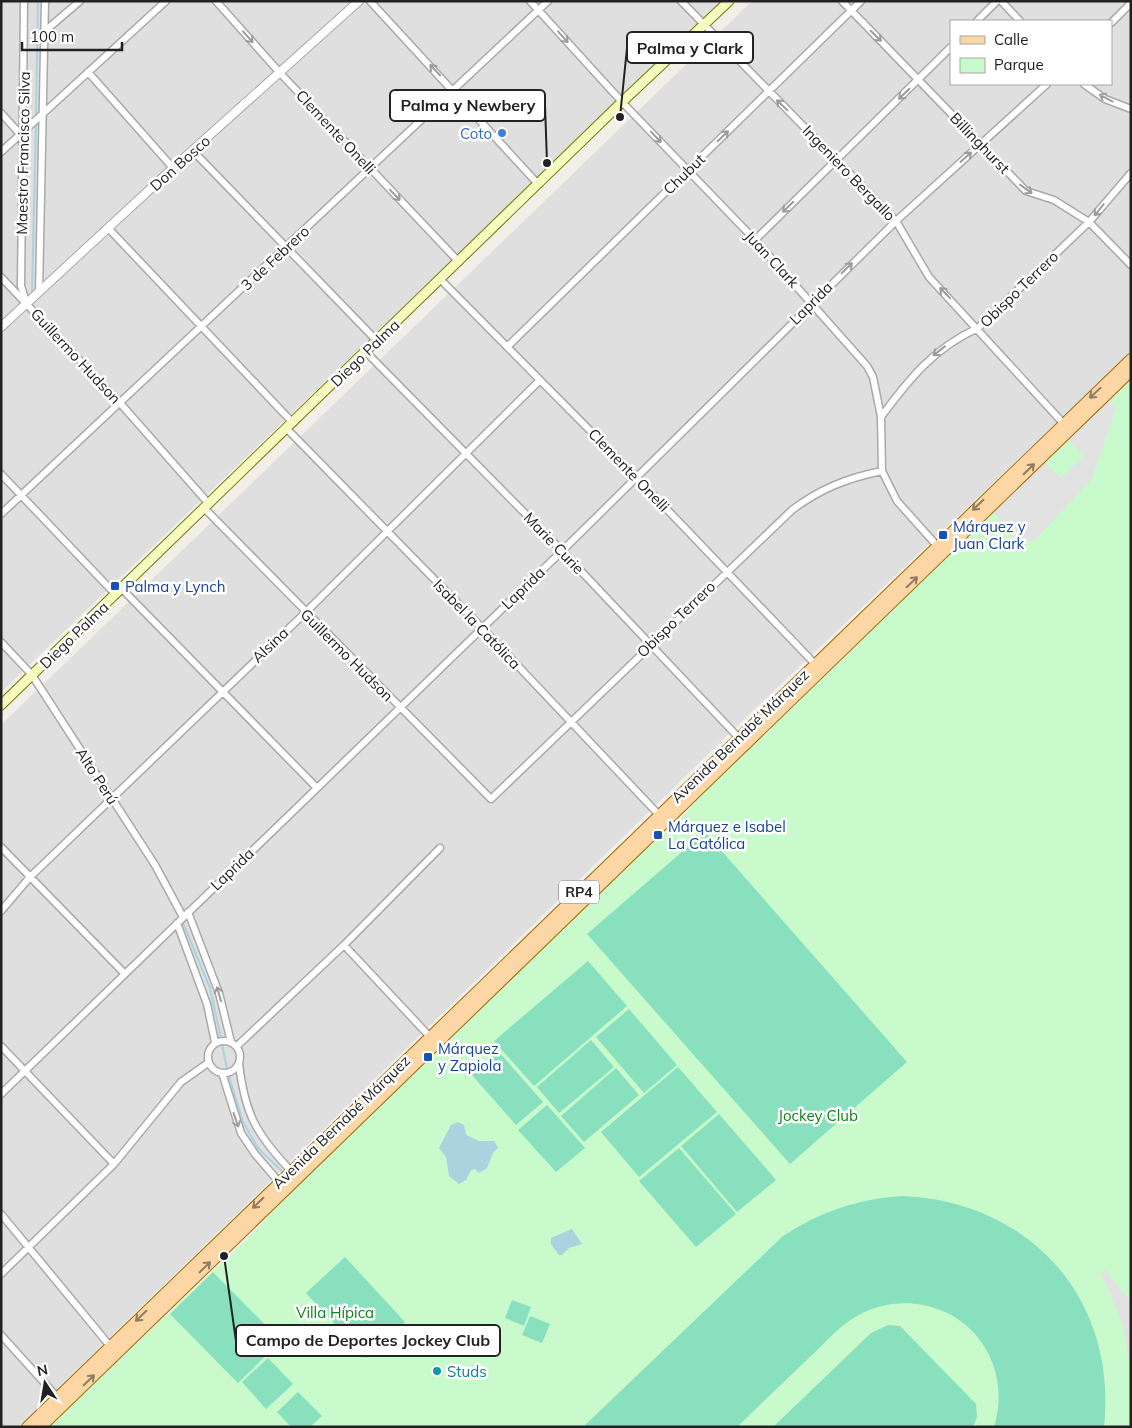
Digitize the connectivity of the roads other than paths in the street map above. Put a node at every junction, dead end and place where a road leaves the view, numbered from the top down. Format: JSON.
{"nodes":[{"id":1,"x":24,"y":1,"type":"edge"},
{"id":2,"x":45,"y":1,"type":"edge"},
{"id":3,"x":80,"y":1,"type":"edge"},
{"id":4,"x":166,"y":1,"type":"edge"},
{"id":5,"x":216,"y":1,"type":"edge"},
{"id":6,"x":360,"y":1,"type":"edge"},
{"id":7,"x":370,"y":1,"type":"edge"},
{"id":8,"x":530,"y":1,"type":"edge"},
{"id":9,"x":548,"y":1,"type":"edge"},
{"id":10,"x":680,"y":1,"type":"edge"},
{"id":11,"x":729,"y":1,"type":"edge"},
{"id":12,"x":842,"y":1,"type":"edge"},
{"id":13,"x":861,"y":1,"type":"edge"},
{"id":14,"x":999,"y":1,"type":"edge"},
{"id":15,"x":1131,"y":3,"type":"edge"},
{"id":16,"x":538,"y":10,"type":"junction"},
{"id":17,"x":851,"y":11,"type":"junction"},
{"id":18,"x":978,"y":20,"type":"edge"},
{"id":19,"x":1019,"y":20,"type":"edge"},
{"id":20,"x":1112,"y":22,"type":"edge"},
{"id":21,"x":703,"y":26,"type":"junction"},
{"id":22,"x":45,"y":31,"type":"junction"},
{"id":23,"x":950,"y":48,"type":"edge"},
{"id":24,"x":88,"y":72,"type":"junction"},
{"id":25,"x":280,"y":73,"type":"junction"},
{"id":26,"x":918,"y":79,"type":"junction"},
{"id":27,"x":1046,"y":85,"type":"edge"},
{"id":28,"x":1085,"y":85,"type":"edge"},
{"id":29,"x":453,"y":90,"type":"junction"},
{"id":30,"x":769,"y":92,"type":"junction"},
{"id":31,"x":622,"y":102,"type":"junction"},
{"id":32,"x":1131,"y":109,"type":"edge"},
{"id":33,"x":1,"y":113,"type":"edge"},
{"id":34,"x":39,"y":118,"type":"junction"},
{"id":35,"x":24,"y":132,"type":"junction"},
{"id":36,"x":980,"y":144,"type":"junction"},
{"id":37,"x":193,"y":151,"type":"junction"},
{"id":38,"x":1,"y":152,"type":"edge"},
{"id":39,"x":837,"y":159,"type":"junction"},
{"id":40,"x":173,"y":168,"type":"junction"},
{"id":41,"x":370,"y":168,"type":"junction"},
{"id":42,"x":688,"y":170,"type":"junction"},
{"id":43,"x":1131,"y":173,"type":"edge"},
{"id":44,"x":538,"y":184,"type":"junction"},
{"id":45,"x":896,"y":220,"type":"junction"},
{"id":46,"x":1089,"y":222,"type":"junction"},
{"id":47,"x":109,"y":229,"type":"junction"},
{"id":48,"x":755,"y":240,"type":"junction"},
{"id":49,"x":286,"y":247,"type":"junction"},
{"id":50,"x":459,"y":262,"type":"junction"},
{"id":51,"x":1131,"y":265,"type":"edge"},
{"id":52,"x":1,"y":277,"type":"edge"},
{"id":53,"x":440,"y":279,"type":"junction"},
{"id":54,"x":39,"y":292,"type":"junction"},
{"id":55,"x":812,"y":302,"type":"junction"},
{"id":56,"x":26,"y":304,"type":"junction"},
{"id":57,"x":203,"y":326,"type":"junction"},
{"id":58,"x":1,"y":327,"type":"edge"},
{"id":59,"x":978,"y":328,"type":"junction"},
{"id":60,"x":377,"y":341,"type":"junction"},
{"id":61,"x":508,"y":347,"type":"junction"},
{"id":62,"x":366,"y":352,"type":"junction"},
{"id":63,"x":1131,"y":359,"type":"edge"},
{"id":64,"x":1131,"y":371,"type":"edge"},
{"id":65,"x":540,"y":380,"type":"junction"},
{"id":66,"x":120,"y":403,"type":"junction"},
{"id":67,"x":882,"y":418,"type":"junction"},
{"id":68,"x":1063,"y":423,"type":"junction"},
{"id":69,"x":290,"y":426,"type":"junction"},
{"id":70,"x":467,"y":454,"type":"junction"},
{"id":71,"x":882,"y":471,"type":"junction"},
{"id":72,"x":1,"y":474,"type":"edge"},
{"id":73,"x":636,"y":477,"type":"junction"},
{"id":74,"x":22,"y":495,"type":"junction"},
{"id":75,"x":207,"y":507,"type":"junction"},
{"id":76,"x":1,"y":514,"type":"edge"},
{"id":77,"x":388,"y":531,"type":"junction"},
{"id":78,"x":940,"y":549,"type":"junction"},
{"id":79,"x":562,"y":551,"type":"junction"},
{"id":80,"x":727,"y":571,"type":"junction"},
{"id":81,"x":119,"y":592,"type":"junction"},
{"id":82,"x":305,"y":613,"type":"junction"},
{"id":83,"x":482,"y":628,"type":"junction"},
{"id":84,"x":1,"y":642,"type":"edge"},
{"id":85,"x":650,"y":644,"type":"junction"},
{"id":86,"x":814,"y":664,"type":"junction"},
{"id":87,"x":32,"y":675,"type":"junction"},
{"id":88,"x":222,"y":690,"type":"junction"},
{"id":89,"x":1,"y":705,"type":"edge"},
{"id":90,"x":399,"y":708,"type":"junction"},
{"id":91,"x":569,"y":722,"type":"junction"},
{"id":92,"x":738,"y":737,"type":"junction"},
{"id":93,"x":316,"y":788,"type":"junction"},
{"id":94,"x":111,"y":798,"type":"junction"},
{"id":95,"x":491,"y":799,"type":"joint"},
{"id":96,"x":662,"y":818,"type":"junction"},
{"id":97,"x":1,"y":847,"type":"edge"},
{"id":98,"x":440,"y":848,"type":"dead end"},
{"id":99,"x":30,"y":877,"type":"junction"},
{"id":100,"x":1,"y":911,"type":"edge"},
{"id":101,"x":185,"y":914,"type":"junction"},
{"id":102,"x":177,"y":923,"type":"junction"},
{"id":103,"x":344,"y":945,"type":"junction"},
{"id":104,"x":124,"y":973,"type":"junction"},
{"id":105,"x":433,"y":1039,"type":"junction"},
{"id":106,"x":215,"y":1042,"type":"junction"},
{"id":107,"x":234,"y":1044,"type":"junction"},
{"id":108,"x":1,"y":1046,"type":"edge"},
{"id":109,"x":208,"y":1063,"type":"junction"},
{"id":110,"x":239,"y":1064,"type":"junction"},
{"id":111,"x":25,"y":1071,"type":"junction"},
{"id":112,"x":222,"y":1073,"type":"junction"},
{"id":113,"x":1,"y":1094,"type":"edge"},
{"id":114,"x":114,"y":1164,"type":"junction"},
{"id":115,"x":291,"y":1171,"type":"junction"},
{"id":116,"x":279,"y":1182,"type":"junction"},
{"id":117,"x":1,"y":1214,"type":"edge"},
{"id":118,"x":30,"y":1247,"type":"junction"},
{"id":119,"x":1,"y":1274,"type":"edge"},
{"id":120,"x":1,"y":1336,"type":"edge"},
{"id":121,"x":110,"y":1346,"type":"junction"},
{"id":122,"x":58,"y":1398,"type":"junction"},
{"id":123,"x":28,"y":1427,"type":"edge"},
{"id":124,"x":41,"y":1427,"type":"edge"}],
"edges":[{"from":1,"to":35,"type":"street","name":"Maestro Francisco Silva"},
{"from":2,"to":22,"type":"street","name":"Maestro Francisco Silva"},
{"from":3,"to":22,"type":"street"},
{"from":4,"to":24,"type":"street"},
{"from":5,"to":25,"type":"street","name":"Clemente Onelli","one_way":true},
{"from":6,"to":25,"type":"street","name":"Don Bosco"},
{"from":29,"to":7,"type":"street","one_way":true},
{"from":8,"to":16,"type":"street","name":"Juan Clark"},
{"from":9,"to":16,"type":"street","name":"3 de Febrero"},
{"from":10,"to":21,"type":"street","name":"Ingeniero Bergallo"},
{"from":11,"to":21,"type":"main road","name":"Diego Palma"},
{"from":12,"to":17,"type":"street","name":"Billinghurst"},
{"from":13,"to":17,"type":"street","name":"Chubut"},
{"from":14,"to":18,"type":"street"},
{"from":14,"to":19,"type":"street"},
{"from":15,"to":20,"type":"street"},
{"from":16,"to":29,"type":"street","name":"3 de Febrero"},
{"from":16,"to":31,"type":"street","name":"Juan Clark","one_way":true},
{"from":17,"to":26,"type":"street","name":"Billinghurst","one_way":true},
{"from":17,"to":30,"type":"street","name":"Chubut"},
{"from":21,"to":30,"type":"street","name":"Ingeniero Bergallo"},
{"from":21,"to":31,"type":"main road","name":"Diego Palma"},
{"from":22,"to":34,"type":"street","name":"Maestro Francisco Silva"},
{"from":23,"to":26,"type":"street"},
{"from":24,"to":34,"type":"street"},
{"from":24,"to":40,"type":"street"},
{"from":25,"to":37,"type":"street","name":"Don Bosco"},
{"from":25,"to":41,"type":"street","name":"Clemente Onelli"},
{"from":26,"to":36,"type":"street","name":"Billinghurst"},
{"from":26,"to":39,"type":"street","one_way":true},
{"from":27,"to":36,"type":"street","name":"Laprida"},
{"from":32,"to":28,"type":"street","one_way":true},
{"from":29,"to":41,"type":"street","name":"3 de Febrero"},
{"from":29,"to":44,"type":"street"},
{"from":39,"to":30,"type":"street","name":"Ingeniero Bergallo","one_way":true},
{"from":42,"to":30,"type":"street","name":"Chubut","one_way":true},
{"from":31,"to":42,"type":"street","name":"Juan Clark","one_way":true},
{"from":31,"to":44,"type":"main road","name":"Diego Palma"},
{"from":33,"to":35,"type":"street"},
{"from":34,"to":35,"type":"street"},
{"from":34,"to":54,"type":"street","name":"Maestro Francisco Silva"},
{"from":35,"to":38,"type":"street"},
{"from":35,"to":56,"type":"street","name":"Maestro Francisco Silva"},
{"from":45,"to":36,"type":"street","name":"Laprida","one_way":true},
{"from":36,"to":46,"type":"street","name":"Billinghurst","one_way":true},
{"from":37,"to":40,"type":"street","name":"Don Bosco"},
{"from":37,"to":49,"type":"street"},
{"from":39,"to":45,"type":"street","name":"Ingeniero Bergallo"},
{"from":39,"to":48,"type":"street","one_way":true},
{"from":40,"to":47,"type":"street","name":"Don Bosco"},
{"from":41,"to":49,"type":"street","name":"3 de Febrero"},
{"from":41,"to":50,"type":"street","name":"Clemente Onelli","one_way":true},
{"from":42,"to":48,"type":"street","name":"Juan Clark"},
{"from":42,"to":61,"type":"street","name":"Chubut"},
{"from":43,"to":46,"type":"street","name":"Obispo Terrero","one_way":true},
{"from":44,"to":50,"type":"main road","name":"Diego Palma"},
{"from":55,"to":45,"type":"street","name":"Laprida","one_way":true},
{"from":59,"to":45,"type":"street","name":"Ingeniero Bergallo","one_way":true},
{"from":46,"to":51,"type":"street","name":"Billinghurst"},
{"from":46,"to":59,"type":"street","name":"Obispo Terrero"},
{"from":47,"to":54,"type":"street","name":"Don Bosco"},
{"from":47,"to":57,"type":"street","name":"Isabel la Católica"},
{"from":48,"to":55,"type":"street","name":"Juan Clark"},
{"from":49,"to":57,"type":"street","name":"3 de Febrero"},
{"from":49,"to":60,"type":"street"},
{"from":50,"to":53,"type":"main road","name":"Diego Palma"},
{"from":52,"to":56,"type":"street","name":"Guillermo Hudson"},
{"from":53,"to":60,"type":"main road","name":"Diego Palma"},
{"from":53,"to":61,"type":"street","name":"Clemente Onelli"},
{"from":54,"to":56,"type":"street","name":"Don Bosco"},
{"from":55,"to":67,"type":"street","name":"Juan Clark"},
{"from":55,"to":73,"type":"street","name":"Laprida"},
{"from":56,"to":58,"type":"street","name":"Don Bosco"},
{"from":56,"to":66,"type":"street","name":"Guillermo Hudson"},
{"from":57,"to":66,"type":"street","name":"3 de Febrero"},
{"from":57,"to":69,"type":"street","name":"Isabel la Católica"},
{"from":59,"to":67,"type":"street","name":"Obispo Terrero","one_way":true},
{"from":59,"to":68,"type":"street","name":"Ingeniero Bergallo"},
{"from":60,"to":62,"type":"main road","name":"Diego Palma"},
{"from":61,"to":65,"type":"street","name":"Clemente Onelli"},
{"from":62,"to":69,"type":"main road","name":"Diego Palma"},
{"from":62,"to":70,"type":"street","name":"Marie Curie"},
{"from":63,"to":68,"type":"main road","name":"Avenida Bernabé Márquez","number":"RP4","one_way":true},
{"from":78,"to":64,"type":"main road","name":"Avenida Bernabé Márquez","number":"RP4","one_way":true},
{"from":65,"to":70,"type":"street","name":"Alsina"},
{"from":65,"to":73,"type":"street","name":"Clemente Onelli"},
{"from":66,"to":74,"type":"street","name":"3 de Febrero"},
{"from":66,"to":75,"type":"street","name":"Guillermo Hudson"},
{"from":67,"to":71,"type":"street","name":"Juan Clark"},
{"from":68,"to":78,"type":"main road","name":"Avenida Bernabé Márquez","number":"RP4","one_way":true},
{"from":69,"to":75,"type":"main road","name":"Diego Palma"},
{"from":69,"to":77,"type":"street","name":"Isabel la Católica"},
{"from":70,"to":77,"type":"street","name":"Alsina"},
{"from":70,"to":79,"type":"street","name":"Marie Curie"},
{"from":71,"to":78,"type":"street","name":"Juan Clark"},
{"from":71,"to":80,"type":"street","name":"Obispo Terrero"},
{"from":72,"to":74,"type":"street"},
{"from":73,"to":79,"type":"street","name":"Laprida"},
{"from":73,"to":80,"type":"street","name":"Clemente Onelli"},
{"from":74,"to":76,"type":"street","name":"3 de Febrero"},
{"from":74,"to":81,"type":"street"},
{"from":75,"to":81,"type":"main road","name":"Diego Palma"},
{"from":75,"to":82,"type":"street","name":"Guillermo Hudson"},
{"from":77,"to":82,"type":"street","name":"Alsina"},
{"from":77,"to":83,"type":"street","name":"Isabel la Católica"},
{"from":78,"to":86,"type":"main road","name":"Avenida Bernabé Márquez","number":"RP4"},
{"from":96,"to":78,"type":"main road","name":"Avenida Bernabé Márquez","number":"RP4","one_way":true},
{"from":79,"to":83,"type":"street","name":"Laprida"},
{"from":79,"to":85,"type":"street","name":"Marie Curie"},
{"from":80,"to":85,"type":"street","name":"Obispo Terrero"},
{"from":80,"to":86,"type":"street","name":"Clemente Onelli"},
{"from":81,"to":87,"type":"main road","name":"Diego Palma"},
{"from":81,"to":88,"type":"street"},
{"from":82,"to":88,"type":"street","name":"Alsina"},
{"from":82,"to":90,"type":"street","name":"Guillermo Hudson"},
{"from":83,"to":90,"type":"street","name":"Laprida"},
{"from":83,"to":91,"type":"street","name":"Isabel la Católica"},
{"from":84,"to":87,"type":"street","name":"Alto Perú"},
{"from":85,"to":91,"type":"street","name":"Obispo Terrero"},
{"from":85,"to":92,"type":"street","name":"Marie Curie"},
{"from":86,"to":92,"type":"main road","name":"Avenida Bernabé Márquez","number":"RP4"},
{"from":87,"to":89,"type":"main road","name":"Diego Palma"},
{"from":87,"to":94,"type":"street","name":"Alto Perú"},
{"from":88,"to":93,"type":"street"},
{"from":88,"to":94,"type":"street","name":"Alsina"},
{"from":90,"to":93,"type":"street","name":"Laprida"},
{"from":90,"to":95,"type":"street","name":"Guillermo Hudson"},
{"from":91,"to":95,"type":"street","name":"Obispo Terrero"},
{"from":91,"to":96,"type":"street","name":"Isabel la Católica"},
{"from":92,"to":96,"type":"main road","name":"Avenida Bernabé Márquez","number":"RP4"},
{"from":93,"to":101,"type":"street","name":"Laprida"},
{"from":94,"to":99,"type":"street","name":"Alsina"},
{"from":94,"to":101,"type":"street","name":"Alto Perú"},
{"from":96,"to":105,"type":"main road","name":"Avenida Bernabé Márquez","number":"RP4"},
{"from":97,"to":99,"type":"street"},
{"from":98,"to":103,"type":"street"},
{"from":99,"to":100,"type":"street","name":"Alsina"},
{"from":99,"to":104,"type":"street"},
{"from":101,"to":102,"type":"street","name":"Laprida"},
{"from":107,"to":101,"type":"street","name":"Alto Perú","one_way":true},
{"from":102,"to":104,"type":"street","name":"Laprida"},
{"from":102,"to":106,"type":"street"},
{"from":103,"to":105,"type":"street"},
{"from":103,"to":107,"type":"street"},
{"from":104,"to":111,"type":"street","name":"Laprida"},
{"from":105,"to":115,"type":"main road","name":"Avenida Bernabé Márquez","number":"RP4"},
{"from":124,"to":105,"type":"main road","name":"Avenida Bernabé Márquez","number":"RP4","one_way":true},
{"from":106,"to":107,"type":"street"},
{"from":106,"to":109,"type":"street"},
{"from":107,"to":110,"type":"street"},
{"from":108,"to":111,"type":"street"},
{"from":109,"to":112,"type":"street"},
{"from":109,"to":114,"type":"street"},
{"from":110,"to":112,"type":"street"},
{"from":110,"to":115,"type":"street"},
{"from":111,"to":113,"type":"street","name":"Laprida"},
{"from":111,"to":114,"type":"street"},
{"from":112,"to":116,"type":"street","one_way":true},
{"from":114,"to":118,"type":"street"},
{"from":115,"to":116,"type":"main road","name":"Avenida Bernabé Márquez","number":"RP4"},
{"from":116,"to":121,"type":"main road","name":"Avenida Bernabé Márquez","number":"RP4","one_way":true},
{"from":117,"to":118,"type":"street"},
{"from":118,"to":119,"type":"street"},
{"from":118,"to":121,"type":"street"},
{"from":120,"to":122,"type":"street"},
{"from":121,"to":122,"type":"main road","name":"Avenida Bernabé Márquez","number":"RP4"},
{"from":122,"to":123,"type":"main road","name":"Avenida Bernabé Márquez","number":"RP4"}]}
